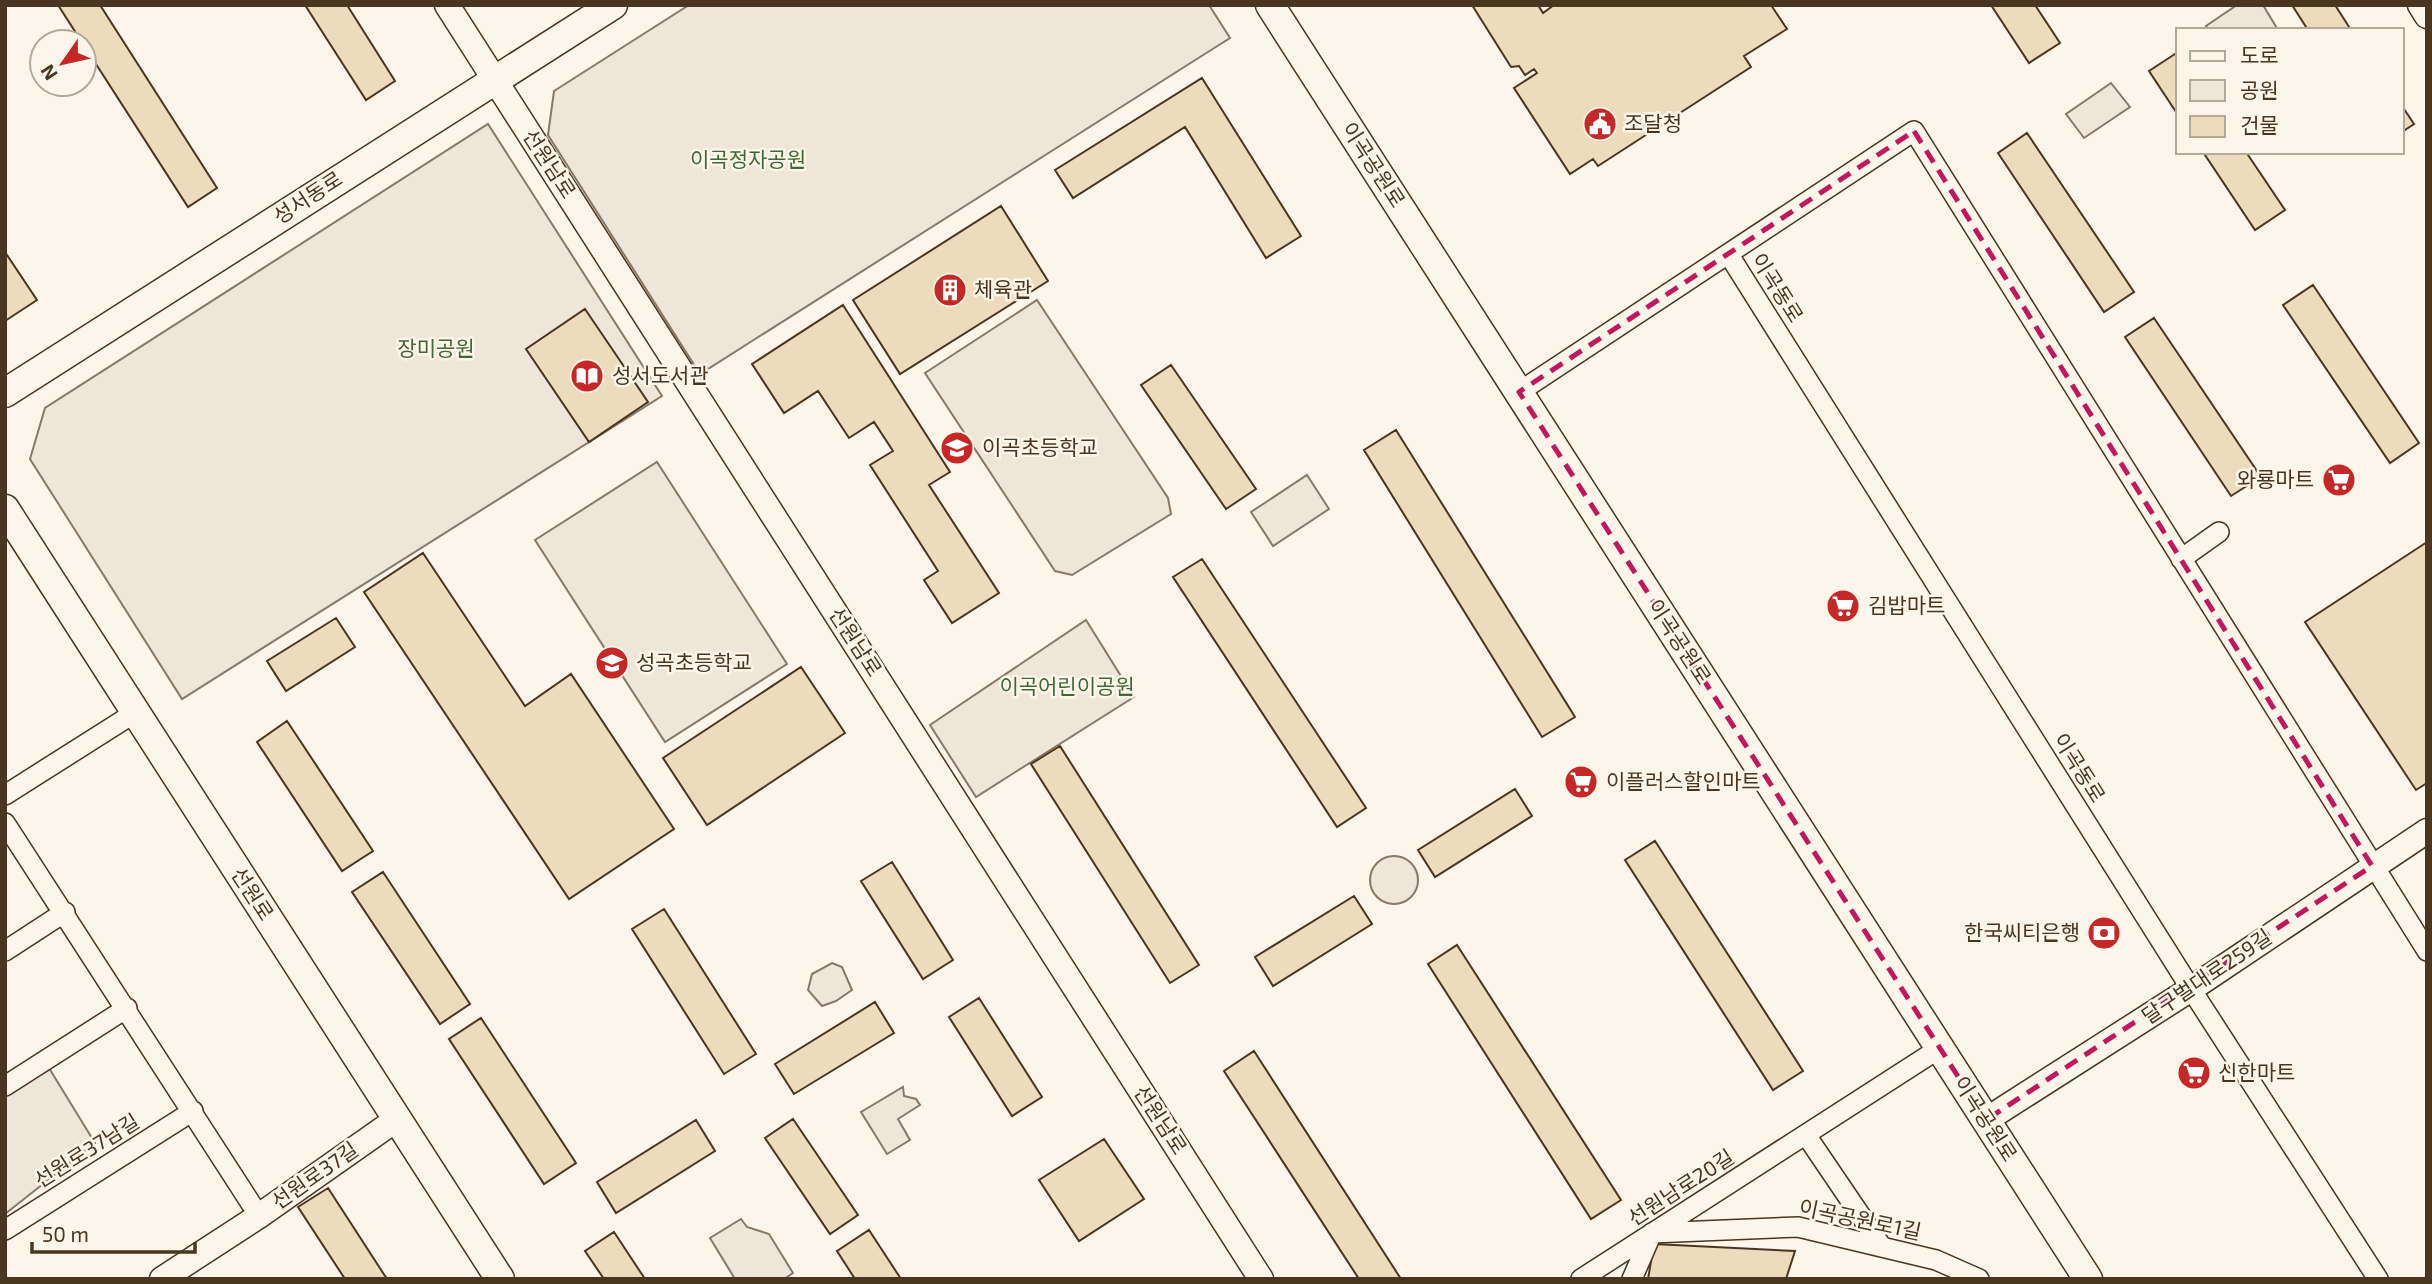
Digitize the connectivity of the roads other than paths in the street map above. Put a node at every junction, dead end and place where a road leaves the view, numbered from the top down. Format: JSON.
{"nodes":[{"id":1,"x":447,"y":5,"type":"edge"},
{"id":2,"x":613,"y":5,"type":"edge"},
{"id":3,"x":1270,"y":5,"type":"edge"},
{"id":4,"x":2420,"y":5,"type":"edge"},
{"id":5,"x":2427,"y":16,"type":"edge"},
{"id":6,"x":495,"y":78,"type":"junction"},
{"id":7,"x":1729,"y":255,"type":"junction"},
{"id":8,"x":1519,"y":392,"type":"junction"},
{"id":9,"x":5,"y":393,"type":"edge"},
{"id":10,"x":5,"y":509,"type":"edge"},
{"id":11,"x":2219,"y":532,"type":"dead end"},
{"id":12,"x":2181,"y":559,"type":"junction"},
{"id":13,"x":136,"y":712,"type":"junction"},
{"id":14,"x":5,"y":795,"type":"edge"},
{"id":15,"x":5,"y":823,"type":"edge"},
{"id":16,"x":2427,"y":831,"type":"edge"},
{"id":17,"x":2372,"y":866,"type":"junction"},
{"id":18,"x":65,"y":912,"type":"junction"},
{"id":19,"x":5,"y":951,"type":"edge"},
{"id":20,"x":2427,"y":951,"type":"edge"},
{"id":21,"x":2191,"y":989,"type":"junction"},
{"id":22,"x":127,"y":1008,"type":"junction"},
{"id":23,"x":1940,"y":1048,"type":"junction"},
{"id":24,"x":5,"y":1086,"type":"edge"},
{"id":25,"x":193,"y":1111,"type":"junction"},
{"id":26,"x":397,"y":1119,"type":"junction"},
{"id":27,"x":1986,"y":1120,"type":"junction"},
{"id":28,"x":1806,"y":1135,"type":"junction"},
{"id":29,"x":259,"y":1216,"type":"junction"},
{"id":30,"x":5,"y":1230,"type":"edge"},
{"id":31,"x":1652,"y":1233,"type":"junction"},
{"id":32,"x":1882,"y":1247,"type":"junction"},
{"id":33,"x":162,"y":1279,"type":"edge"},
{"id":34,"x":500,"y":1279,"type":"edge"},
{"id":35,"x":1261,"y":1279,"type":"edge"},
{"id":36,"x":1581,"y":1279,"type":"edge"},
{"id":37,"x":1632,"y":1279,"type":"edge"},
{"id":38,"x":1979,"y":1279,"type":"edge"},
{"id":39,"x":2088,"y":1279,"type":"edge"},
{"id":40,"x":2378,"y":1279,"type":"edge"}],
"edges":[{"from":1,"to":6,"type":"street","name":"선원남로"},
{"from":2,"to":6,"type":"main road","name":"성서동로"},
{"from":3,"to":8,"type":"main road","name":"이곡공원로"},
{"from":4,"to":5,"type":"street"},
{"from":6,"to":9,"type":"main road","name":"성서동로"},
{"from":6,"to":35,"type":"street","name":"선원남로"},
{"from":7,"to":8,"type":"street"},
{"from":7,"to":12,"type":"street","name":"이곡동로"},
{"from":7,"to":21,"type":"street","name":"이곡동로"},
{"from":8,"to":23,"type":"main road","name":"이곡공원로"},
{"from":10,"to":13,"type":"main road","name":"선원로"},
{"from":11,"to":12,"type":"street"},
{"from":12,"to":17,"type":"street","name":"이곡동로"},
{"from":13,"to":14,"type":"street"},
{"from":13,"to":26,"type":"main road","name":"선원로"},
{"from":15,"to":18,"type":"street"},
{"from":16,"to":17,"type":"street","name":"달구벌대로259길"},
{"from":17,"to":20,"type":"street","name":"이곡동로"},
{"from":17,"to":21,"type":"street","name":"달구벌대로259길"},
{"from":18,"to":19,"type":"street"},
{"from":18,"to":22,"type":"street"},
{"from":21,"to":27,"type":"street","name":"달구벌대로259길"},
{"from":21,"to":40,"type":"street","name":"이곡동로"},
{"from":22,"to":24,"type":"street"},
{"from":22,"to":25,"type":"street"},
{"from":23,"to":27,"type":"main road","name":"이곡공원로"},
{"from":23,"to":28,"type":"street","name":"선원남로20길"},
{"from":25,"to":29,"type":"street"},
{"from":25,"to":30,"type":"street","name":"선원로37남길"},
{"from":26,"to":29,"type":"street","name":"선원로37길"},
{"from":26,"to":34,"type":"main road","name":"선원로"},
{"from":27,"to":39,"type":"main road","name":"이곡공원로"},
{"from":28,"to":31,"type":"street","name":"선원남로20길"},
{"from":28,"to":32,"type":"street"},
{"from":29,"to":33,"type":"street","name":"선원로37길"},
{"from":31,"to":32,"type":"street","name":"이곡공원로1길"},
{"from":31,"to":36,"type":"street","name":"선원남로20길"},
{"from":31,"to":37,"type":"street"},
{"from":32,"to":38,"type":"street","name":"이곡공원로1길"}]}
